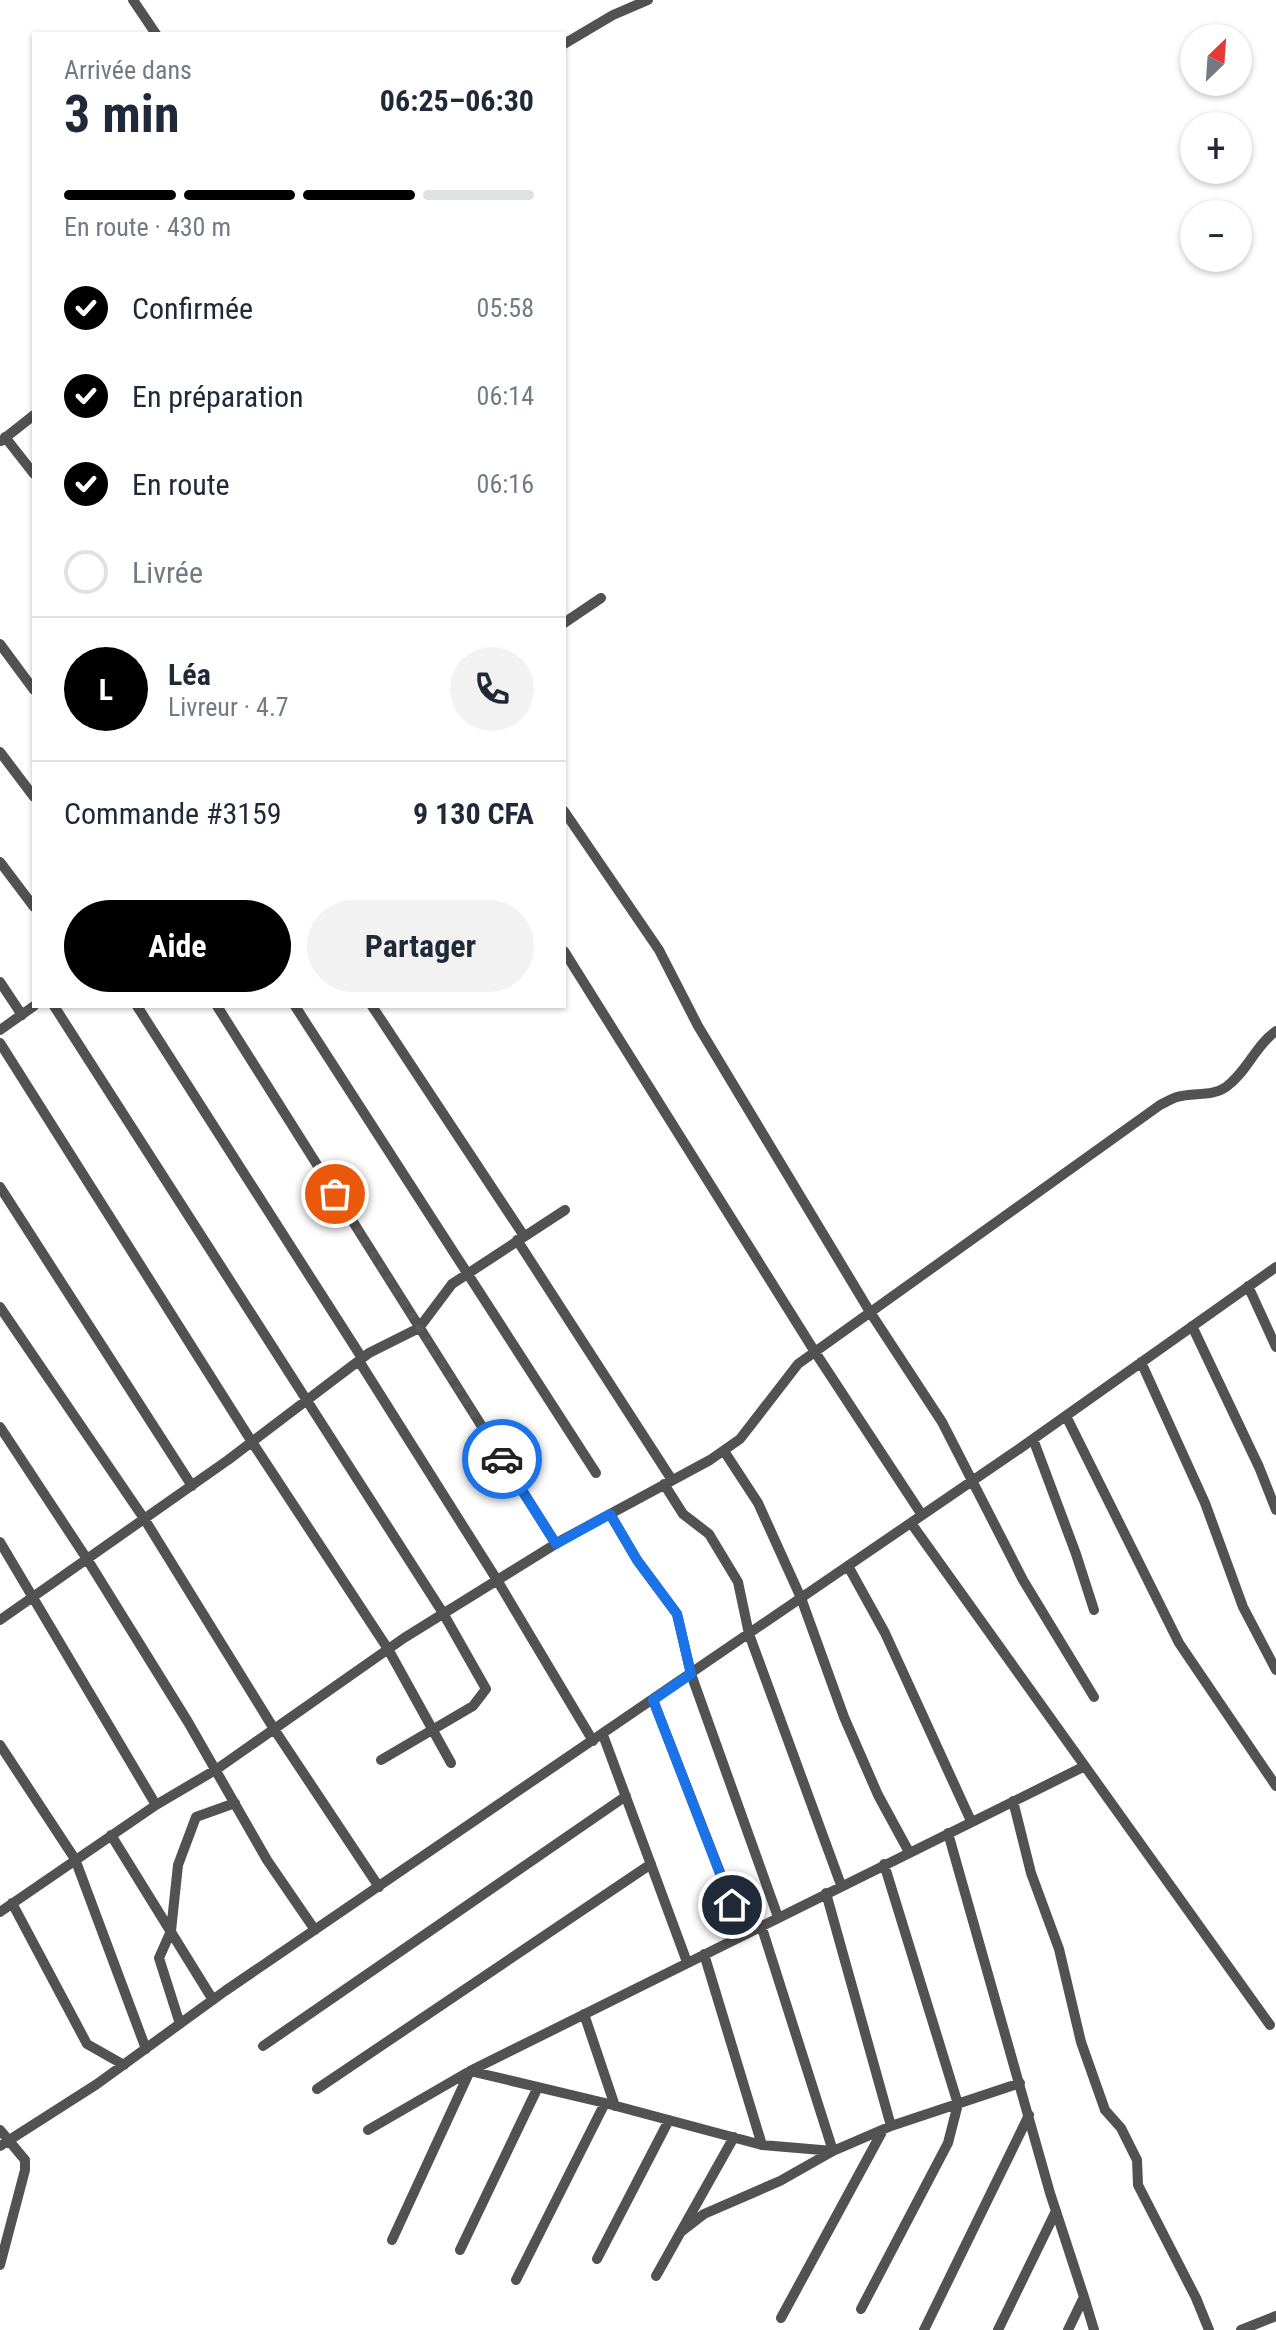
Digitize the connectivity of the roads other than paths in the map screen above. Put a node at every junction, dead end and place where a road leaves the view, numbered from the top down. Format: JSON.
{"nodes":[{"id":1,"x":133,"y":0,"type":"edge"},
{"id":2,"x":648,"y":0,"type":"edge"},
{"id":3,"x":155,"y":32,"type":"edge"},
{"id":4,"x":566,"y":43,"type":"edge"},
{"id":5,"x":32,"y":416,"type":"edge"},
{"id":6,"x":2,"y":439,"type":"edge"},
{"id":7,"x":32,"y":472,"type":"edge"},
{"id":8,"x":601,"y":598,"type":"dead end"},
{"id":9,"x":566,"y":622,"type":"edge"},
{"id":10,"x":0,"y":644,"type":"edge"},
{"id":11,"x":32,"y":687,"type":"edge"},
{"id":12,"x":0,"y":752,"type":"edge"},
{"id":13,"x":32,"y":794,"type":"edge"},
{"id":14,"x":566,"y":814,"type":"edge"},
{"id":15,"x":0,"y":862,"type":"edge"},
{"id":16,"x":32,"y":904,"type":"edge"},
{"id":17,"x":566,"y":954,"type":"edge"},
{"id":18,"x":0,"y":982,"type":"edge"},
{"id":19,"x":32,"y":1008,"type":"edge"},
{"id":20,"x":55,"y":1008,"type":"edge"},
{"id":21,"x":138,"y":1008,"type":"edge"},
{"id":22,"x":218,"y":1008,"type":"edge"},
{"id":23,"x":296,"y":1008,"type":"edge"},
{"id":24,"x":373,"y":1008,"type":"edge"},
{"id":25,"x":22,"y":1015,"type":"junction"},
{"id":26,"x":0,"y":1030,"type":"edge"},
{"id":27,"x":1276,"y":1031,"type":"edge"},
{"id":28,"x":0,"y":1043,"type":"edge"},
{"id":29,"x":0,"y":1187,"type":"edge"},
{"id":30,"x":565,"y":1210,"type":"dead end"},
{"id":31,"x":520,"y":1238,"type":"junction"},
{"id":32,"x":1276,"y":1267,"type":"edge"},
{"id":33,"x":466,"y":1275,"type":"junction"},
{"id":34,"x":1248,"y":1286,"type":"junction"},
{"id":35,"x":0,"y":1307,"type":"edge"},
{"id":36,"x":870,"y":1312,"type":"junction"},
{"id":37,"x":1192,"y":1326,"type":"junction"},
{"id":38,"x":419,"y":1328,"type":"junction"},
{"id":39,"x":1276,"y":1347,"type":"edge"},
{"id":40,"x":815,"y":1352,"type":"junction"},
{"id":41,"x":361,"y":1359,"type":"junction"},
{"id":42,"x":1141,"y":1362,"type":"junction"},
{"id":43,"x":308,"y":1400,"type":"junction"},
{"id":44,"x":1066,"y":1416,"type":"junction"},
{"id":45,"x":0,"y":1427,"type":"edge"},
{"id":46,"x":1033,"y":1439,"type":"junction"},
{"id":47,"x":252,"y":1442,"type":"junction"},
{"id":48,"x":724,"y":1451,"type":"junction"},
{"id":49,"x":596,"y":1473,"type":"dead end"},
{"id":50,"x":668,"y":1482,"type":"junction"},
{"id":51,"x":971,"y":1482,"type":"junction"},
{"id":52,"x":192,"y":1486,"type":"junction"},
{"id":53,"x":1276,"y":1510,"type":"edge"},
{"id":54,"x":610,"y":1514,"type":"junction"},
{"id":55,"x":922,"y":1515,"type":"junction"},
{"id":56,"x":145,"y":1520,"type":"junction"},
{"id":57,"x":911,"y":1523,"type":"junction"},
{"id":58,"x":0,"y":1542,"type":"edge"},
{"id":59,"x":556,"y":1544,"type":"junction"},
{"id":60,"x":87,"y":1559,"type":"junction"},
{"id":61,"x":848,"y":1566,"type":"junction"},
{"id":62,"x":497,"y":1580,"type":"junction"},
{"id":63,"x":31,"y":1597,"type":"junction"},
{"id":64,"x":801,"y":1598,"type":"junction"},
{"id":65,"x":1094,"y":1610,"type":"dead end"},
{"id":66,"x":443,"y":1613,"type":"junction"},
{"id":67,"x":0,"y":1620,"type":"edge"},
{"id":68,"x":749,"y":1634,"type":"junction"},
{"id":69,"x":388,"y":1649,"type":"junction"},
{"id":70,"x":1276,"y":1670,"type":"edge"},
{"id":71,"x":691,"y":1674,"type":"junction"},
{"id":72,"x":1094,"y":1697,"type":"dead end"},
{"id":73,"x":653,"y":1700,"type":"junction"},
{"id":74,"x":274,"y":1729,"type":"junction"},
{"id":75,"x":433,"y":1730,"type":"junction"},
{"id":76,"x":603,"y":1735,"type":"junction"},
{"id":77,"x":593,"y":1741,"type":"junction"},
{"id":78,"x":0,"y":1745,"type":"edge"},
{"id":79,"x":381,"y":1760,"type":"dead end"},
{"id":80,"x":451,"y":1763,"type":"dead end"},
{"id":81,"x":1083,"y":1767,"type":"junction"},
{"id":82,"x":217,"y":1769,"type":"junction"},
{"id":83,"x":1276,"y":1786,"type":"edge"},
{"id":84,"x":626,"y":1796,"type":"junction"},
{"id":85,"x":1013,"y":1801,"type":"junction"},
{"id":86,"x":235,"y":1803,"type":"junction"},
{"id":87,"x":156,"y":1805,"type":"junction"},
{"id":88,"x":971,"y":1821,"type":"junction"},
{"id":89,"x":948,"y":1833,"type":"junction"},
{"id":90,"x":111,"y":1835,"type":"junction"},
{"id":91,"x":909,"y":1852,"type":"junction"},
{"id":92,"x":75,"y":1859,"type":"junction"},
{"id":93,"x":651,"y":1864,"type":"junction"},
{"id":94,"x":884,"y":1864,"type":"junction"},
{"id":95,"x":841,"y":1885,"type":"junction"},
{"id":96,"x":379,"y":1887,"type":"junction"},
{"id":97,"x":826,"y":1893,"type":"junction"},
{"id":98,"x":12,"y":1903,"type":"junction"},
{"id":99,"x":0,"y":1912,"type":"edge"},
{"id":100,"x":778,"y":1917,"type":"junction"},
{"id":101,"x":761,"y":1925,"type":"junction"},
{"id":102,"x":315,"y":1930,"type":"junction"},
{"id":103,"x":171,"y":1931,"type":"junction"},
{"id":104,"x":744,"y":1934,"type":"junction"},
{"id":105,"x":704,"y":1954,"type":"junction"},
{"id":106,"x":687,"y":1962,"type":"junction"},
{"id":107,"x":213,"y":2000,"type":"junction"},
{"id":108,"x":584,"y":2014,"type":"junction"},
{"id":109,"x":180,"y":2024,"type":"junction"},
{"id":110,"x":1270,"y":2025,"type":"dead end"},
{"id":111,"x":263,"y":2046,"type":"dead end"},
{"id":112,"x":146,"y":2049,"type":"junction"},
{"id":113,"x":124,"y":2065,"type":"junction"},
{"id":114,"x":470,"y":2071,"type":"junction"},
{"id":115,"x":1020,"y":2083,"type":"junction"},
{"id":116,"x":538,"y":2087,"type":"junction"},
{"id":117,"x":317,"y":2089,"type":"dead end"},
{"id":118,"x":610,"y":2104,"type":"junction"},
{"id":119,"x":958,"y":2104,"type":"junction"},
{"id":120,"x":1029,"y":2115,"type":"junction"},
{"id":121,"x":669,"y":2120,"type":"junction"},
{"id":122,"x":887,"y":2128,"type":"junction"},
{"id":123,"x":0,"y":2130,"type":"edge"},
{"id":124,"x":368,"y":2130,"type":"dead end"},
{"id":125,"x":734,"y":2137,"type":"junction"},
{"id":126,"x":4,"y":2143,"type":"edge"},
{"id":127,"x":762,"y":2145,"type":"junction"},
{"id":128,"x":833,"y":2151,"type":"junction"},
{"id":129,"x":1056,"y":2211,"type":"junction"},
{"id":130,"x":682,"y":2231,"type":"junction"},
{"id":131,"x":392,"y":2240,"type":"dead end"},
{"id":132,"x":460,"y":2250,"type":"dead end"},
{"id":133,"x":597,"y":2259,"type":"dead end"},
{"id":134,"x":0,"y":2265,"type":"edge"},
{"id":135,"x":656,"y":2276,"type":"dead end"},
{"id":136,"x":516,"y":2280,"type":"dead end"},
{"id":137,"x":1084,"y":2297,"type":"junction"},
{"id":138,"x":861,"y":2309,"type":"dead end"},
{"id":139,"x":1276,"y":2316,"type":"edge"},
{"id":140,"x":781,"y":2318,"type":"dead end"},
{"id":141,"x":924,"y":2330,"type":"edge"},
{"id":142,"x":998,"y":2330,"type":"edge"},
{"id":143,"x":1068,"y":2330,"type":"edge"},
{"id":144,"x":1094,"y":2330,"type":"edge"},
{"id":145,"x":1209,"y":2330,"type":"edge"},
{"id":146,"x":1241,"y":2330,"type":"edge"}],
"edges":[{"from":1,"to":3,"type":"street"},
{"from":2,"to":4,"type":"street"},
{"from":5,"to":6,"type":"street"},
{"from":6,"to":7,"type":"street"},
{"from":8,"to":9,"type":"street"},
{"from":10,"to":11,"type":"street"},
{"from":12,"to":13,"type":"street"},
{"from":14,"to":36,"type":"street"},
{"from":15,"to":16,"type":"street"},
{"from":17,"to":40,"type":"street"},
{"from":18,"to":25,"type":"street"},
{"from":19,"to":25,"type":"street"},
{"from":20,"to":43,"type":"street"},
{"from":21,"to":41,"type":"street"},
{"from":22,"to":38,"type":"street"},
{"from":23,"to":33,"type":"street"},
{"from":24,"to":31,"type":"street"},
{"from":25,"to":26,"type":"street"},
{"from":27,"to":36,"type":"street"},
{"from":28,"to":47,"type":"street"},
{"from":29,"to":52,"type":"street"},
{"from":30,"to":31,"type":"street"},
{"from":31,"to":33,"type":"street"},
{"from":31,"to":50,"type":"street"},
{"from":32,"to":34,"type":"street"},
{"from":33,"to":38,"type":"street"},
{"from":33,"to":49,"type":"street"},
{"from":34,"to":37,"type":"street"},
{"from":34,"to":39,"type":"street"},
{"from":35,"to":56,"type":"street"},
{"from":36,"to":40,"type":"street"},
{"from":36,"to":51,"type":"street"},
{"from":37,"to":42,"type":"street"},
{"from":37,"to":53,"type":"street"},
{"from":38,"to":41,"type":"street"},
{"from":38,"to":59,"type":"street"},
{"from":40,"to":48,"type":"street"},
{"from":40,"to":55,"type":"street"},
{"from":41,"to":43,"type":"street"},
{"from":41,"to":62,"type":"street"},
{"from":42,"to":44,"type":"street"},
{"from":42,"to":70,"type":"street"},
{"from":43,"to":47,"type":"street"},
{"from":43,"to":66,"type":"street"},
{"from":44,"to":46,"type":"street"},
{"from":44,"to":83,"type":"street"},
{"from":45,"to":60,"type":"street"},
{"from":46,"to":51,"type":"street"},
{"from":46,"to":65,"type":"street"},
{"from":47,"to":52,"type":"street"},
{"from":47,"to":69,"type":"street"},
{"from":48,"to":50,"type":"street"},
{"from":48,"to":64,"type":"street"},
{"from":50,"to":54,"type":"street"},
{"from":50,"to":68,"type":"street"},
{"from":51,"to":55,"type":"street"},
{"from":51,"to":72,"type":"street"},
{"from":52,"to":56,"type":"street"},
{"from":54,"to":59,"type":"street"},
{"from":54,"to":71,"type":"street"},
{"from":55,"to":57,"type":"street"},
{"from":56,"to":60,"type":"street"},
{"from":56,"to":74,"type":"street"},
{"from":57,"to":61,"type":"street"},
{"from":57,"to":81,"type":"street"},
{"from":58,"to":63,"type":"street"},
{"from":59,"to":62,"type":"street"},
{"from":60,"to":63,"type":"street"},
{"from":60,"to":82,"type":"street"},
{"from":61,"to":64,"type":"street"},
{"from":61,"to":88,"type":"street"},
{"from":62,"to":66,"type":"street"},
{"from":62,"to":77,"type":"street"},
{"from":63,"to":67,"type":"street"},
{"from":63,"to":87,"type":"street"},
{"from":64,"to":68,"type":"street"},
{"from":64,"to":91,"type":"street"},
{"from":66,"to":69,"type":"street"},
{"from":66,"to":75,"type":"street"},
{"from":68,"to":71,"type":"street"},
{"from":68,"to":95,"type":"street"},
{"from":69,"to":74,"type":"street"},
{"from":69,"to":75,"type":"street"},
{"from":71,"to":73,"type":"street"},
{"from":71,"to":100,"type":"street"},
{"from":73,"to":76,"type":"street"},
{"from":73,"to":104,"type":"street"},
{"from":74,"to":82,"type":"street"},
{"from":74,"to":96,"type":"street"},
{"from":75,"to":79,"type":"street"},
{"from":75,"to":80,"type":"street"},
{"from":76,"to":77,"type":"street"},
{"from":76,"to":84,"type":"street"},
{"from":77,"to":96,"type":"street"},
{"from":78,"to":92,"type":"street"},
{"from":81,"to":85,"type":"street"},
{"from":81,"to":110,"type":"street"},
{"from":82,"to":86,"type":"street"},
{"from":82,"to":87,"type":"street"},
{"from":84,"to":93,"type":"street"},
{"from":84,"to":111,"type":"street"},
{"from":85,"to":88,"type":"street"},
{"from":85,"to":145,"type":"street"},
{"from":86,"to":102,"type":"street"},
{"from":86,"to":103,"type":"street"},
{"from":87,"to":90,"type":"street"},
{"from":88,"to":89,"type":"street"},
{"from":89,"to":91,"type":"street"},
{"from":89,"to":115,"type":"street"},
{"from":90,"to":92,"type":"street"},
{"from":90,"to":103,"type":"street"},
{"from":91,"to":94,"type":"street"},
{"from":92,"to":98,"type":"street"},
{"from":92,"to":112,"type":"street"},
{"from":93,"to":106,"type":"street"},
{"from":93,"to":117,"type":"street"},
{"from":94,"to":95,"type":"street"},
{"from":94,"to":119,"type":"street"},
{"from":95,"to":97,"type":"street"},
{"from":96,"to":102,"type":"street"},
{"from":97,"to":100,"type":"street"},
{"from":97,"to":122,"type":"street"},
{"from":98,"to":99,"type":"street"},
{"from":98,"to":113,"type":"street"},
{"from":100,"to":101,"type":"street"},
{"from":101,"to":104,"type":"street"},
{"from":101,"to":128,"type":"street"},
{"from":102,"to":107,"type":"street"},
{"from":103,"to":107,"type":"street"},
{"from":103,"to":109,"type":"street"},
{"from":104,"to":105,"type":"street"},
{"from":105,"to":106,"type":"street"},
{"from":105,"to":127,"type":"street"},
{"from":106,"to":108,"type":"street"},
{"from":107,"to":109,"type":"street"},
{"from":108,"to":114,"type":"street"},
{"from":108,"to":118,"type":"street"},
{"from":109,"to":112,"type":"street"},
{"from":112,"to":113,"type":"street"},
{"from":113,"to":126,"type":"street"},
{"from":114,"to":116,"type":"street"},
{"from":114,"to":124,"type":"street"},
{"from":114,"to":131,"type":"street"},
{"from":115,"to":119,"type":"street"},
{"from":115,"to":120,"type":"street"},
{"from":116,"to":118,"type":"street"},
{"from":116,"to":132,"type":"street"},
{"from":118,"to":121,"type":"street"},
{"from":118,"to":136,"type":"street"},
{"from":119,"to":122,"type":"street"},
{"from":119,"to":138,"type":"street"},
{"from":120,"to":129,"type":"street"},
{"from":120,"to":141,"type":"street"},
{"from":121,"to":125,"type":"street"},
{"from":121,"to":133,"type":"street"},
{"from":122,"to":128,"type":"street"},
{"from":122,"to":140,"type":"street"},
{"from":123,"to":126,"type":"street"},
{"from":125,"to":127,"type":"street"},
{"from":125,"to":130,"type":"street"},
{"from":126,"to":134,"type":"street"},
{"from":127,"to":128,"type":"street"},
{"from":128,"to":130,"type":"street"},
{"from":129,"to":137,"type":"street"},
{"from":129,"to":142,"type":"street"},
{"from":130,"to":135,"type":"street"},
{"from":137,"to":143,"type":"street"},
{"from":137,"to":144,"type":"street"},
{"from":139,"to":146,"type":"street"}]}
